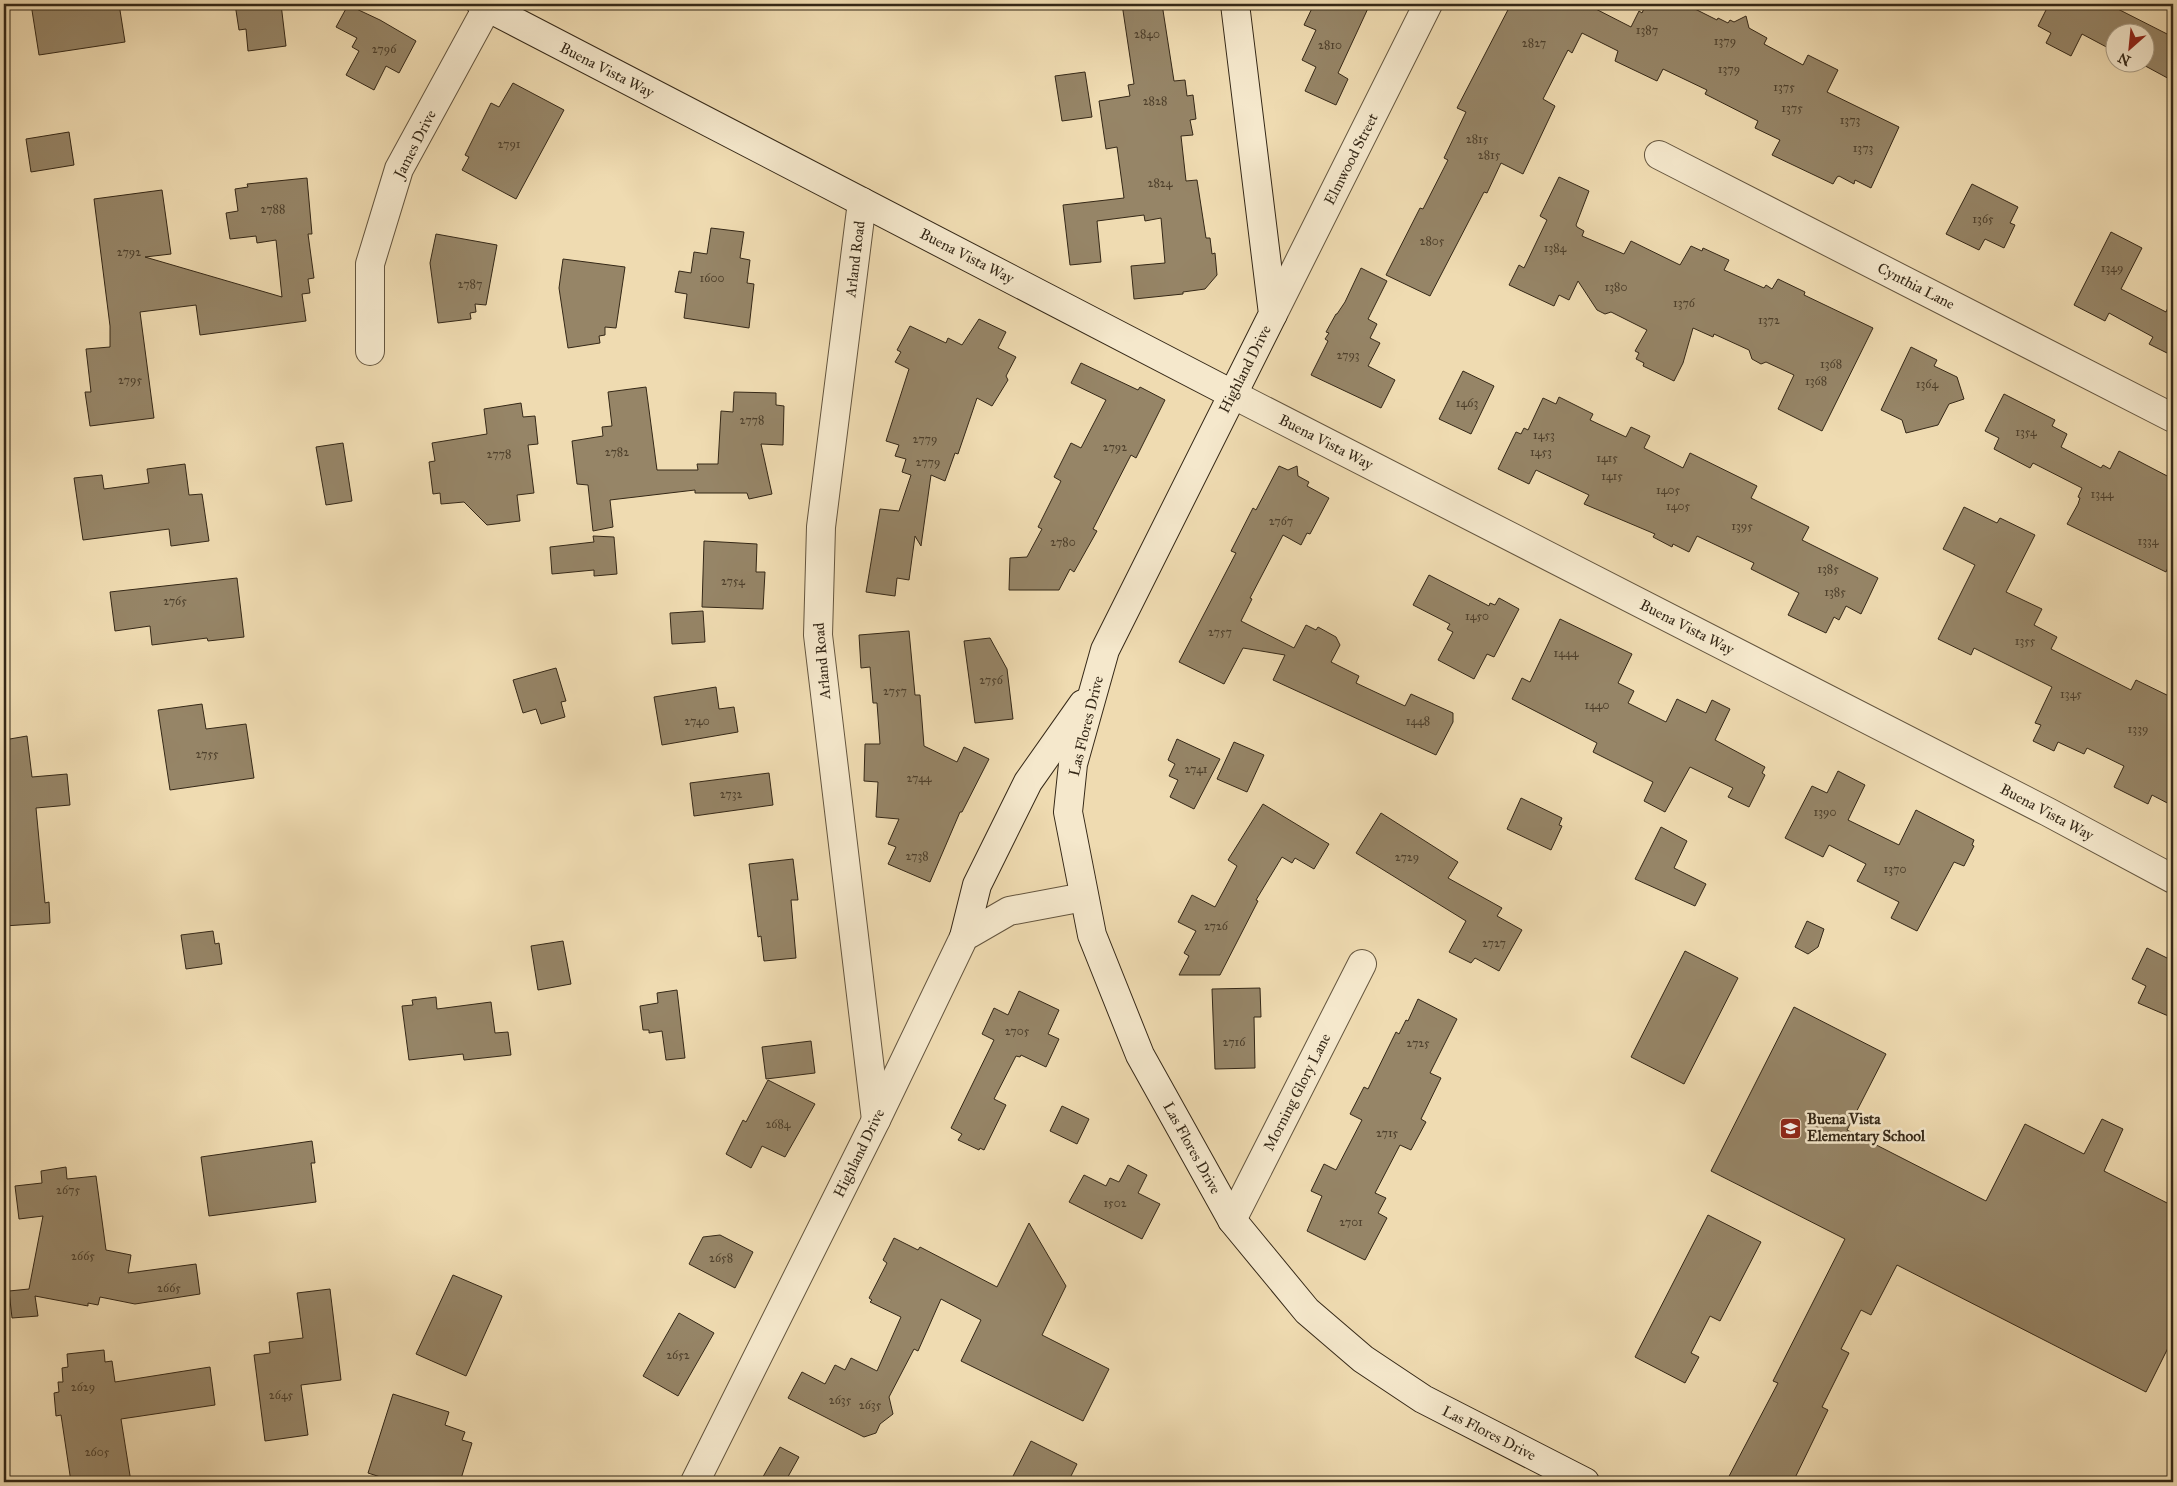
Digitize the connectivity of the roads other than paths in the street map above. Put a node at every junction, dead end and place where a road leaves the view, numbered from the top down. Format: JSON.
{"nodes":[{"id":1,"x":1235,"y":4,"type":"edge"},
{"id":2,"x":1428,"y":4,"type":"edge"},
{"id":3,"x":486,"y":5,"type":"edge"},
{"id":4,"x":1659,"y":154,"type":"dead end"},
{"id":5,"x":862,"y":202,"type":"junction"},
{"id":6,"x":1273,"y":314,"type":"junction"},
{"id":7,"x":370,"y":351,"type":"dead end"},
{"id":8,"x":1232,"y":394,"type":"junction"},
{"id":9,"x":2173,"y":418,"type":"edge"},
{"id":10,"x":1105,"y":650,"type":"joint"},
{"id":11,"x":1094,"y":689,"type":"junction"},
{"id":12,"x":2173,"y":878,"type":"edge"},
{"id":13,"x":1084,"y":896,"type":"junction"},
{"id":14,"x":964,"y":937,"type":"junction"},
{"id":15,"x":1362,"y":964,"type":"dead end"},
{"id":16,"x":876,"y":1120,"type":"junction"},
{"id":17,"x":1232,"y":1220,"type":"junction"},
{"id":18,"x":695,"y":1482,"type":"edge"},
{"id":19,"x":1585,"y":1482,"type":"edge"}],
"edges":[{"from":1,"to":6,"type":"street","name":"Highland Drive"},
{"from":2,"to":6,"type":"street","name":"Elmwood Street"},
{"from":3,"to":5,"type":"street","name":"Buena Vista Way"},
{"from":3,"to":7,"type":"street","name":"James Drive"},
{"from":4,"to":9,"type":"street","name":"Cynthia Lane"},
{"from":5,"to":8,"type":"street","name":"Buena Vista Way"},
{"from":5,"to":16,"type":"street","name":"Arland Road"},
{"from":6,"to":8,"type":"street","name":"Highland Drive"},
{"from":8,"to":10,"type":"street","name":"Highland Drive"},
{"from":8,"to":12,"type":"street","name":"Buena Vista Way"},
{"from":10,"to":11,"type":"street","name":"Las Flores Drive"},
{"from":11,"to":13,"type":"street","name":"Las Flores Drive"},
{"from":11,"to":14,"type":"street","name":"Highland Drive"},
{"from":13,"to":14,"type":"street"},
{"from":13,"to":17,"type":"street","name":"Las Flores Drive"},
{"from":14,"to":16,"type":"street","name":"Highland Drive"},
{"from":15,"to":17,"type":"street","name":"Morning Glory Lane"},
{"from":16,"to":18,"type":"street","name":"Highland Drive"},
{"from":17,"to":19,"type":"street","name":"Las Flores Drive"}]}
